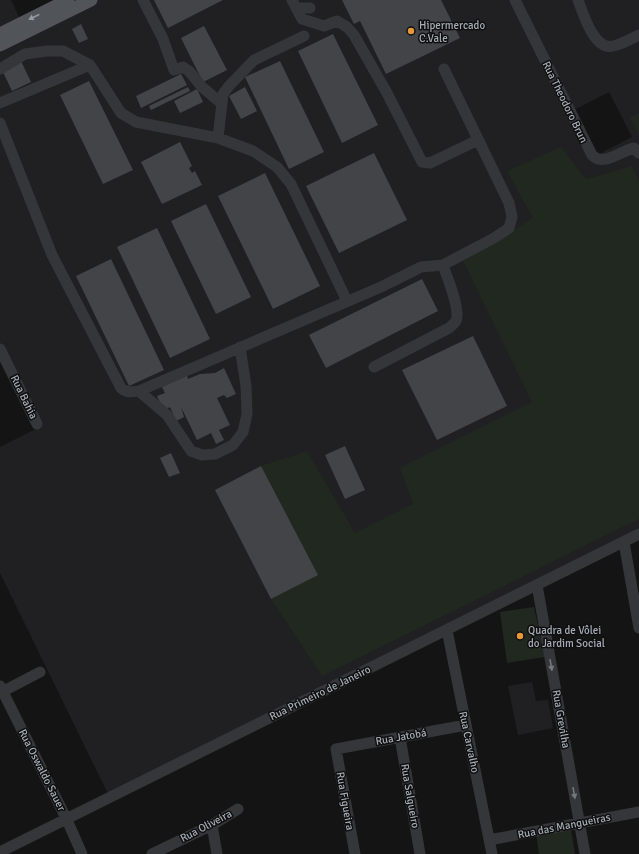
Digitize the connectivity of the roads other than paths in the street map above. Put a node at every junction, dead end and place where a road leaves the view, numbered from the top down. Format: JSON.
{"nodes":[{"id":1,"x":68,"y":0,"type":"edge"},
{"id":2,"x":91,"y":0,"type":"edge"},
{"id":3,"x":143,"y":0,"type":"edge"},
{"id":4,"x":515,"y":0,"type":"edge"},
{"id":5,"x":578,"y":0,"type":"edge"},
{"id":6,"x":294,"y":4,"type":"edge"},
{"id":7,"x":310,"y":8,"type":"dead end"},
{"id":8,"x":57,"y":11,"type":"junction"},
{"id":9,"x":639,"y":35,"type":"edge"},
{"id":10,"x":304,"y":36,"type":"dead end"},
{"id":11,"x":5,"y":37,"type":"edge"},
{"id":12,"x":90,"y":65,"type":"junction"},
{"id":13,"x":0,"y":69,"type":"edge"},
{"id":14,"x":444,"y":69,"type":"dead end"},
{"id":15,"x":0,"y":103,"type":"edge"},
{"id":16,"x":221,"y":103,"type":"junction"},
{"id":17,"x":0,"y":123,"type":"edge"},
{"id":18,"x":218,"y":138,"type":"junction"},
{"id":19,"x":478,"y":140,"type":"junction"},
{"id":20,"x":639,"y":153,"type":"edge"},
{"id":21,"x":444,"y":265,"type":"junction"},
{"id":22,"x":347,"y":301,"type":"junction"},
{"id":23,"x":240,"y":347,"type":"junction"},
{"id":24,"x":0,"y":349,"type":"edge"},
{"id":25,"x":3,"y":364,"type":"edge"},
{"id":26,"x":374,"y":367,"type":"dead end"},
{"id":27,"x":139,"y":391,"type":"junction"},
{"id":28,"x":37,"y":424,"type":"dead end"},
{"id":29,"x":639,"y":534,"type":"edge"},
{"id":30,"x":624,"y":542,"type":"junction"},
{"id":31,"x":537,"y":585,"type":"junction"},
{"id":32,"x":639,"y":628,"type":"edge"},
{"id":33,"x":447,"y":630,"type":"junction"},
{"id":34,"x":40,"y":672,"type":"dead end"},
{"id":35,"x":1,"y":690,"type":"edge"},
{"id":36,"x":466,"y":725,"type":"junction"},
{"id":37,"x":400,"y":738,"type":"junction"},
{"id":38,"x":336,"y":748,"type":"joint"},
{"id":39,"x":238,"y":809,"type":"dead end"},
{"id":40,"x":639,"y":812,"type":"edge"},
{"id":41,"x":67,"y":820,"type":"junction"},
{"id":42,"x":579,"y":822,"type":"junction"},
{"id":43,"x":212,"y":825,"type":"junction"},
{"id":44,"x":489,"y":840,"type":"junction"},
{"id":45,"x":0,"y":852,"type":"edge"},
{"id":46,"x":82,"y":854,"type":"edge"},
{"id":47,"x":153,"y":854,"type":"edge"},
{"id":48,"x":217,"y":854,"type":"edge"},
{"id":49,"x":355,"y":854,"type":"edge"},
{"id":50,"x":420,"y":854,"type":"edge"},
{"id":51,"x":492,"y":854,"type":"edge"},
{"id":52,"x":585,"y":854,"type":"edge"}],
"edges":[{"from":1,"to":8,"type":"main road"},
{"from":2,"to":8,"type":"main road"},
{"from":3,"to":16,"type":"street"},
{"from":4,"to":20,"type":"street","name":"Rua Theodoro Brun"},
{"from":5,"to":9,"type":"street"},
{"from":6,"to":7,"type":"street"},
{"from":6,"to":19,"type":"street"},
{"from":8,"to":11,"type":"main road"},
{"from":10,"to":16,"type":"street"},
{"from":12,"to":13,"type":"street"},
{"from":12,"to":15,"type":"street"},
{"from":12,"to":18,"type":"street"},
{"from":14,"to":19,"type":"street"},
{"from":16,"to":18,"type":"street"},
{"from":17,"to":27,"type":"street"},
{"from":18,"to":22,"type":"street"},
{"from":19,"to":21,"type":"street"},
{"from":21,"to":22,"type":"street"},
{"from":21,"to":26,"type":"street"},
{"from":22,"to":23,"type":"street"},
{"from":23,"to":27,"type":"street"},
{"from":23,"to":27,"type":"street"},
{"from":24,"to":25,"type":"street","name":"Rua Bahia"},
{"from":25,"to":28,"type":"street","name":"Rua Bahia"},
{"from":29,"to":30,"type":"street","name":"Rua Primeiro de Janeiro"},
{"from":30,"to":31,"type":"street","name":"Rua Primeiro de Janeiro"},
{"from":30,"to":32,"type":"street"},
{"from":31,"to":33,"type":"street","name":"Rua Primeiro de Janeiro"},
{"from":31,"to":42,"type":"street","name":"Rua Grevilha","one_way":true},
{"from":33,"to":36,"type":"street","name":"Rua Carvalho"},
{"from":33,"to":41,"type":"street","name":"Rua Primeiro de Janeiro"},
{"from":34,"to":35,"type":"street"},
{"from":35,"to":41,"type":"street","name":"Rua Oswaldo Sauer"},
{"from":36,"to":37,"type":"street","name":"Rua Jatobá"},
{"from":36,"to":44,"type":"street","name":"Rua Carvalho"},
{"from":37,"to":38,"type":"street","name":"Rua Jatobá"},
{"from":37,"to":50,"type":"street","name":"Rua Salgueiro"},
{"from":38,"to":49,"type":"street","name":"Rua Figueira"},
{"from":39,"to":43,"type":"street","name":"Rua Oliveira"},
{"from":40,"to":42,"type":"street","name":"Rua das Mangueiras"},
{"from":41,"to":45,"type":"street","name":"Rua Primeiro de Janeiro"},
{"from":41,"to":46,"type":"street","name":"Rua Oswaldo Sauer"},
{"from":42,"to":44,"type":"street","name":"Rua das Mangueiras"},
{"from":42,"to":52,"type":"street","name":"Rua Grevilha"},
{"from":43,"to":47,"type":"street","name":"Rua Oliveira"},
{"from":43,"to":48,"type":"street"},
{"from":44,"to":51,"type":"street","name":"Rua Carvalho"}]}
